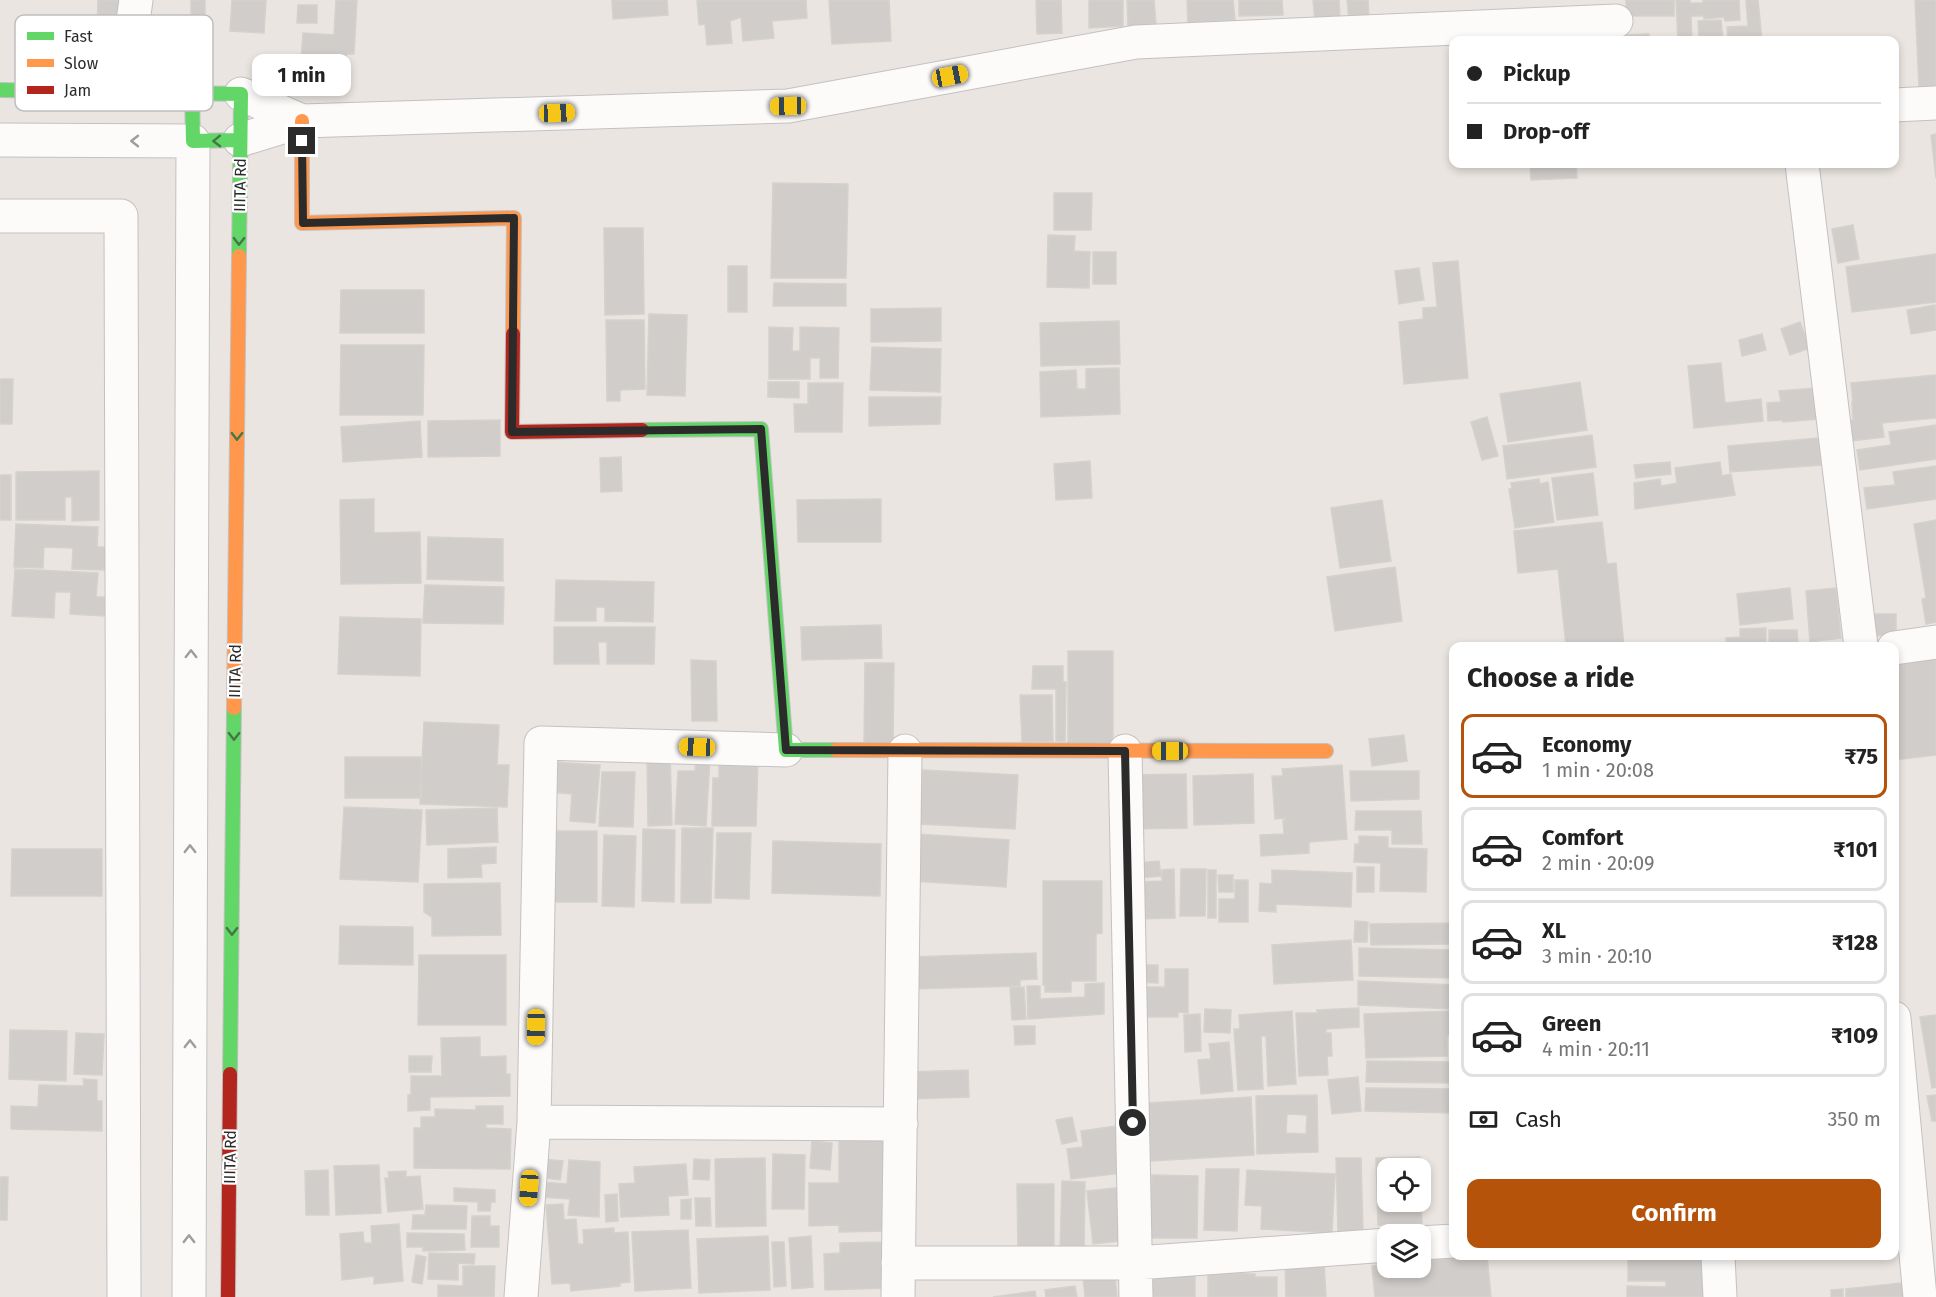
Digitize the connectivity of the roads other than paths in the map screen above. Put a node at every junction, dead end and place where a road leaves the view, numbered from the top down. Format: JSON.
{"nodes":[{"id":1,"x":136,"y":0,"type":"edge"},
{"id":2,"x":134,"y":15,"type":"edge"},
{"id":3,"x":1617,"y":21,"type":"edge"},
{"id":4,"x":0,"y":90,"type":"edge"},
{"id":5,"x":15,"y":90,"type":"edge"},
{"id":6,"x":213,"y":93,"type":"edge"},
{"id":7,"x":241,"y":94,"type":"junction"},
{"id":8,"x":1936,"y":103,"type":"edge"},
{"id":9,"x":1899,"y":105,"type":"edge"},
{"id":10,"x":192,"y":111,"type":"edge"},
{"id":11,"x":302,"y":121,"type":"junction"},
{"id":12,"x":0,"y":140,"type":"edge"},
{"id":13,"x":240,"y":140,"type":"junction"},
{"id":14,"x":193,"y":141,"type":"junction"},
{"id":15,"x":1802,"y":168,"type":"edge"},
{"id":16,"x":0,"y":216,"type":"edge"},
{"id":17,"x":1861,"y":642,"type":"edge"},
{"id":18,"x":1936,"y":642,"type":"edge"},
{"id":19,"x":1899,"y":647,"type":"edge"},
{"id":20,"x":786,"y":750,"type":"junction"},
{"id":21,"x":905,"y":751,"type":"junction"},
{"id":22,"x":1125,"y":751,"type":"junction"},
{"id":23,"x":1326,"y":751,"type":"dead end"},
{"id":24,"x":1899,"y":1072,"type":"edge"},
{"id":25,"x":534,"y":1122,"type":"junction"},
{"id":26,"x":901,"y":1124,"type":"junction"},
{"id":27,"x":1449,"y":1241,"type":"edge"},
{"id":28,"x":1431,"y":1242,"type":"edge"},
{"id":29,"x":1377,"y":1246,"type":"edge"},
{"id":30,"x":1718,"y":1260,"type":"edge"},
{"id":31,"x":898,"y":1263,"type":"junction"},
{"id":32,"x":1136,"y":1263,"type":"junction"},
{"id":33,"x":124,"y":1297,"type":"edge"},
{"id":34,"x":189,"y":1297,"type":"edge"},
{"id":35,"x":228,"y":1297,"type":"edge"},
{"id":36,"x":521,"y":1297,"type":"edge"},
{"id":37,"x":898,"y":1297,"type":"edge"},
{"id":38,"x":1136,"y":1297,"type":"edge"},
{"id":39,"x":1720,"y":1297,"type":"edge"},
{"id":40,"x":1920,"y":1297,"type":"edge"}],
"edges":[{"from":1,"to":2,"type":"street"},
{"from":3,"to":11,"type":"street"},
{"from":4,"to":5,"type":"street"},
{"from":6,"to":7,"type":"street"},
{"from":7,"to":11,"type":"street"},
{"from":7,"to":13,"type":"street","name":"IIITA Rd"},
{"from":8,"to":9,"type":"street"},
{"from":10,"to":14,"type":"street"},
{"from":11,"to":13,"type":"street"},
{"from":11,"to":20,"type":"street"},
{"from":14,"to":12,"type":"street","one_way":true},
{"from":13,"to":14,"type":"street","one_way":true},
{"from":13,"to":35,"type":"street","name":"IIITA Rd","one_way":true},
{"from":34,"to":14,"type":"street","one_way":true},
{"from":15,"to":17,"type":"street"},
{"from":16,"to":33,"type":"street"},
{"from":18,"to":19,"type":"street"},
{"from":20,"to":21,"type":"street"},
{"from":20,"to":25,"type":"street"},
{"from":21,"to":22,"type":"street"},
{"from":21,"to":26,"type":"street"},
{"from":22,"to":23,"type":"street"},
{"from":22,"to":32,"type":"street"},
{"from":24,"to":40,"type":"street"},
{"from":25,"to":26,"type":"street"},
{"from":25,"to":36,"type":"street"},
{"from":26,"to":31,"type":"street"},
{"from":27,"to":28,"type":"street"},
{"from":29,"to":32,"type":"street"},
{"from":30,"to":39,"type":"street"},
{"from":31,"to":32,"type":"street"},
{"from":31,"to":37,"type":"street"},
{"from":32,"to":38,"type":"street"}]}
